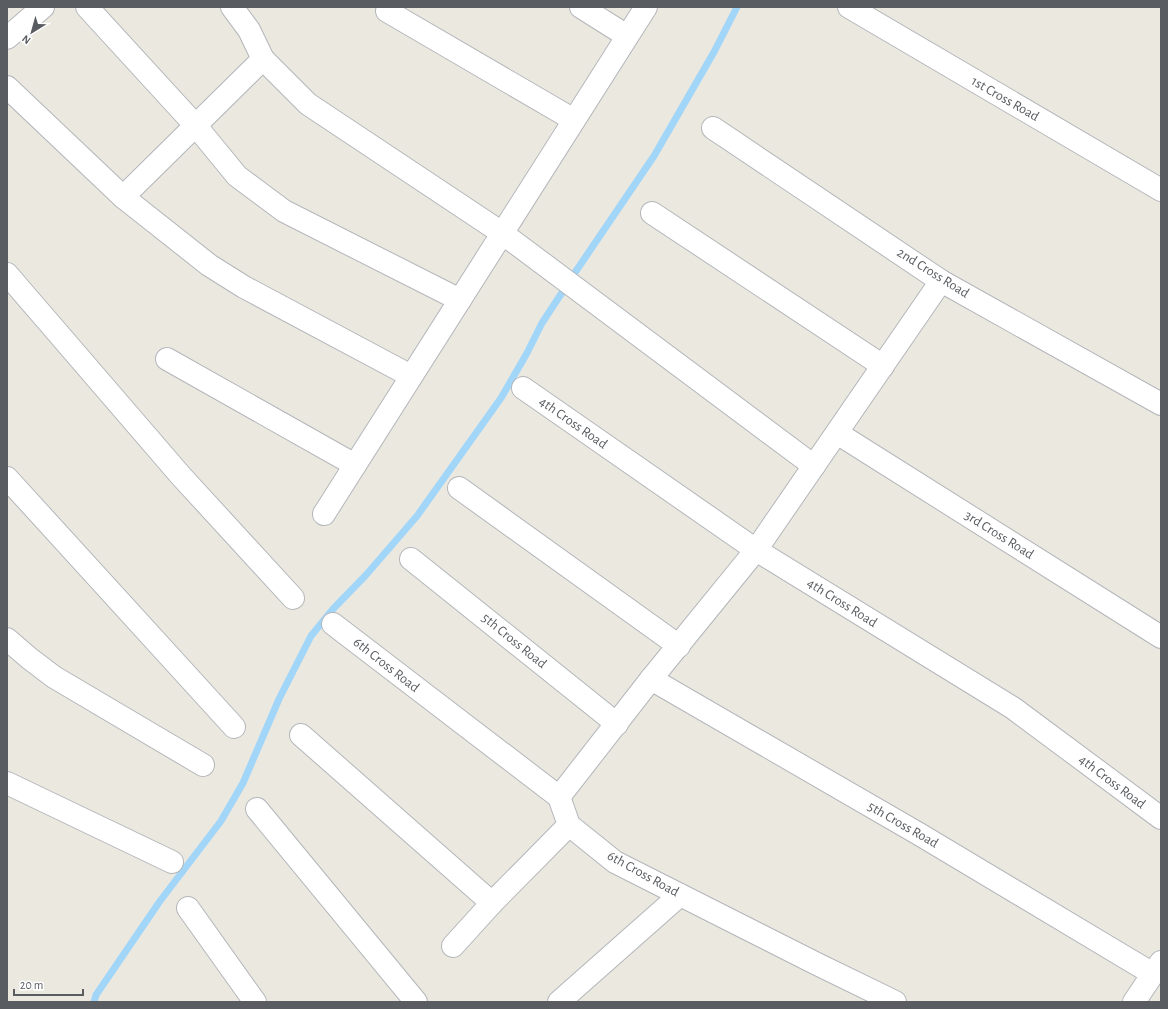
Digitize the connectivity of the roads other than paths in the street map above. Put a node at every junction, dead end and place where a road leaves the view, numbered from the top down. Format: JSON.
{"nodes":[{"id":1,"x":43,"y":7,"type":"edge"},
{"id":2,"x":87,"y":7,"type":"edge"},
{"id":3,"x":232,"y":7,"type":"edge"},
{"id":4,"x":581,"y":7,"type":"edge"},
{"id":5,"x":646,"y":7,"type":"edge"},
{"id":6,"x":849,"y":7,"type":"edge"},
{"id":7,"x":387,"y":11,"type":"dead end"},
{"id":8,"x":10,"y":30,"type":"edge"},
{"id":9,"x":628,"y":36,"type":"junction"},
{"id":10,"x":263,"y":59,"type":"junction"},
{"id":11,"x":7,"y":87,"type":"edge"},
{"id":12,"x":574,"y":120,"type":"junction"},
{"id":13,"x":196,"y":126,"type":"junction"},
{"id":14,"x":713,"y":128,"type":"dead end"},
{"id":15,"x":1161,"y":190,"type":"edge"},
{"id":16,"x":123,"y":197,"type":"junction"},
{"id":17,"x":652,"y":213,"type":"dead end"},
{"id":18,"x":502,"y":233,"type":"junction"},
{"id":19,"x":7,"y":274,"type":"edge"},
{"id":20,"x":942,"y":281,"type":"junction"},
{"id":21,"x":460,"y":300,"type":"junction"},
{"id":22,"x":167,"y":359,"type":"dead end"},
{"id":23,"x":883,"y":366,"type":"junction"},
{"id":24,"x":411,"y":376,"type":"junction"},
{"id":25,"x":523,"y":388,"type":"dead end"},
{"id":26,"x":1161,"y":404,"type":"edge"},
{"id":27,"x":837,"y":433,"type":"junction"},
{"id":28,"x":355,"y":465,"type":"junction"},
{"id":29,"x":814,"y":466,"type":"junction"},
{"id":30,"x":7,"y":478,"type":"edge"},
{"id":31,"x":458,"y":488,"type":"dead end"},
{"id":32,"x":324,"y":514,"type":"dead end"},
{"id":33,"x":756,"y":550,"type":"junction"},
{"id":34,"x":411,"y":559,"type":"dead end"},
{"id":35,"x":293,"y":598,"type":"dead end"},
{"id":36,"x":333,"y":624,"type":"dead end"},
{"id":37,"x":1161,"y":637,"type":"edge"},
{"id":38,"x":7,"y":639,"type":"edge"},
{"id":39,"x":678,"y":646,"type":"junction"},
{"id":40,"x":651,"y":679,"type":"junction"},
{"id":41,"x":617,"y":724,"type":"junction"},
{"id":42,"x":234,"y":727,"type":"dead end"},
{"id":43,"x":301,"y":735,"type":"dead end"},
{"id":44,"x":203,"y":765,"type":"dead end"},
{"id":45,"x":7,"y":783,"type":"edge"},
{"id":46,"x":559,"y":797,"type":"junction"},
{"id":47,"x":257,"y":808,"type":"dead end"},
{"id":48,"x":1161,"y":818,"type":"edge"},
{"id":49,"x":569,"y":825,"type":"junction"},
{"id":50,"x":172,"y":862,"type":"dead end"},
{"id":51,"x":680,"y":895,"type":"junction"},
{"id":52,"x":492,"y":903,"type":"junction"},
{"id":53,"x":188,"y":908,"type":"dead end"},
{"id":54,"x":453,"y":946,"type":"dead end"},
{"id":55,"x":1157,"y":968,"type":"edge"},
{"id":56,"x":252,"y":1001,"type":"edge"},
{"id":57,"x":416,"y":1002,"type":"edge"},
{"id":58,"x":559,"y":1002,"type":"edge"},
{"id":59,"x":895,"y":1002,"type":"edge"},
{"id":60,"x":1134,"y":1002,"type":"edge"}],
"edges":[{"from":1,"to":8,"type":"street"},
{"from":2,"to":13,"type":"street"},
{"from":3,"to":10,"type":"street"},
{"from":4,"to":9,"type":"street"},
{"from":5,"to":9,"type":"street"},
{"from":6,"to":15,"type":"street","name":"1st Cross Road"},
{"from":7,"to":12,"type":"street"},
{"from":9,"to":12,"type":"street"},
{"from":10,"to":13,"type":"street"},
{"from":10,"to":18,"type":"street"},
{"from":11,"to":16,"type":"street"},
{"from":12,"to":18,"type":"street"},
{"from":13,"to":16,"type":"street"},
{"from":13,"to":21,"type":"street"},
{"from":14,"to":20,"type":"street","name":"2nd Cross Road"},
{"from":16,"to":24,"type":"street"},
{"from":17,"to":23,"type":"street"},
{"from":18,"to":21,"type":"street"},
{"from":18,"to":29,"type":"street"},
{"from":19,"to":35,"type":"street"},
{"from":20,"to":23,"type":"street"},
{"from":20,"to":26,"type":"street","name":"2nd Cross Road"},
{"from":21,"to":24,"type":"street"},
{"from":22,"to":28,"type":"street"},
{"from":23,"to":27,"type":"street"},
{"from":24,"to":28,"type":"street"},
{"from":25,"to":33,"type":"street","name":"4th Cross Road"},
{"from":27,"to":29,"type":"street"},
{"from":27,"to":37,"type":"street","name":"3rd Cross Road"},
{"from":28,"to":32,"type":"street"},
{"from":29,"to":33,"type":"street"},
{"from":30,"to":42,"type":"street"},
{"from":31,"to":39,"type":"street"},
{"from":33,"to":39,"type":"street"},
{"from":33,"to":48,"type":"street","name":"4th Cross Road"},
{"from":34,"to":41,"type":"street","name":"5th Cross Road"},
{"from":36,"to":46,"type":"street","name":"6th Cross Road"},
{"from":38,"to":44,"type":"street"},
{"from":39,"to":40,"type":"street"},
{"from":40,"to":41,"type":"street"},
{"from":40,"to":55,"type":"street","name":"5th Cross Road"},
{"from":41,"to":46,"type":"street"},
{"from":43,"to":52,"type":"street"},
{"from":45,"to":50,"type":"street"},
{"from":46,"to":49,"type":"street"},
{"from":47,"to":57,"type":"street"},
{"from":49,"to":51,"type":"street","name":"6th Cross Road"},
{"from":49,"to":52,"type":"street"},
{"from":51,"to":58,"type":"street"},
{"from":51,"to":59,"type":"street","name":"6th Cross Road"},
{"from":52,"to":54,"type":"street"},
{"from":53,"to":56,"type":"street"},
{"from":55,"to":60,"type":"street"}]}
